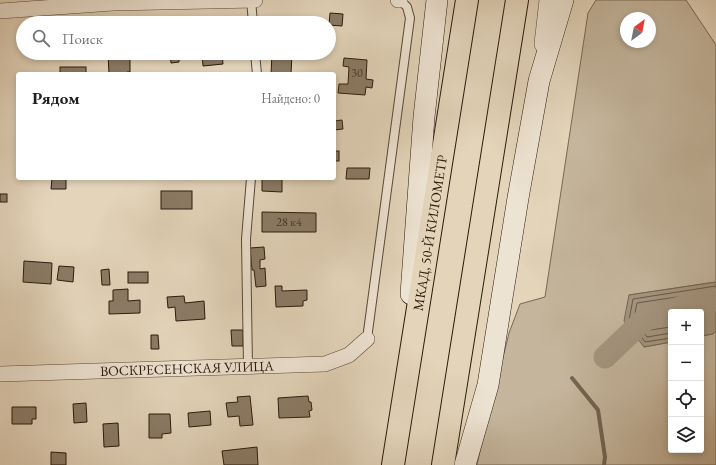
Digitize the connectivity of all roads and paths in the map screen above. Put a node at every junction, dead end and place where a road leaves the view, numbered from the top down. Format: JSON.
{"nodes":[{"id":1,"x":252,"y":0,"type":"edge"},
{"id":2,"x":255,"y":0,"type":"edge"},
{"id":3,"x":399,"y":0,"type":"edge"},
{"id":4,"x":437,"y":0,"type":"edge"},
{"id":5,"x":467,"y":0,"type":"edge"},
{"id":6,"x":517,"y":0,"type":"edge"},
{"id":7,"x":549,"y":0,"type":"edge"},
{"id":8,"x":563,"y":0,"type":"edge"},
{"id":9,"x":113,"y":2,"type":"edge"},
{"id":10,"x":0,"y":11,"type":"edge"},
{"id":11,"x":253,"y":16,"type":"edge"},
{"id":12,"x":256,"y":60,"type":"edge"},
{"id":13,"x":257,"y":72,"type":"edge"},
{"id":14,"x":539,"y":82,"type":"junction"},
{"id":15,"x":251,"y":180,"type":"edge"},
{"id":16,"x":367,"y":339,"type":"joint"},
{"id":17,"x":248,"y":366,"type":"junction"},
{"id":18,"x":0,"y":374,"type":"edge"},
{"id":19,"x":402,"y":410,"type":"junction"},
{"id":20,"x":393,"y":465,"type":"edge"},
{"id":21,"x":443,"y":465,"type":"edge"},
{"id":22,"x":465,"y":465,"type":"edge"}],
"edges":[{"from":1,"to":2,"type":"street"},
{"from":1,"to":9,"type":"street"},
{"from":1,"to":11,"type":"lane"},
{"from":3,"to":16,"type":"lane"},
{"from":4,"to":19,"type":"main road"},
{"from":5,"to":19,"type":"highway","name":"МКАД, 50-Й КИЛОМЕТР"},
{"from":6,"to":21,"type":"highway"},
{"from":7,"to":14,"type":"street"},
{"from":8,"to":14,"type":"main road"},
{"from":9,"to":10,"type":"street"},
{"from":12,"to":13,"type":"lane"},
{"from":14,"to":22,"type":"main road"},
{"from":15,"to":17,"type":"lane"},
{"from":16,"to":17,"type":"street","name":"ВОСКРЕСЕНСКАЯ УЛИЦА"},
{"from":17,"to":18,"type":"street","name":"ВОСКРЕСЕНСКАЯ УЛИЦА"},
{"from":19,"to":20,"type":"highway","name":"МКАД, 50-Й КИЛОМЕТР"}]}
